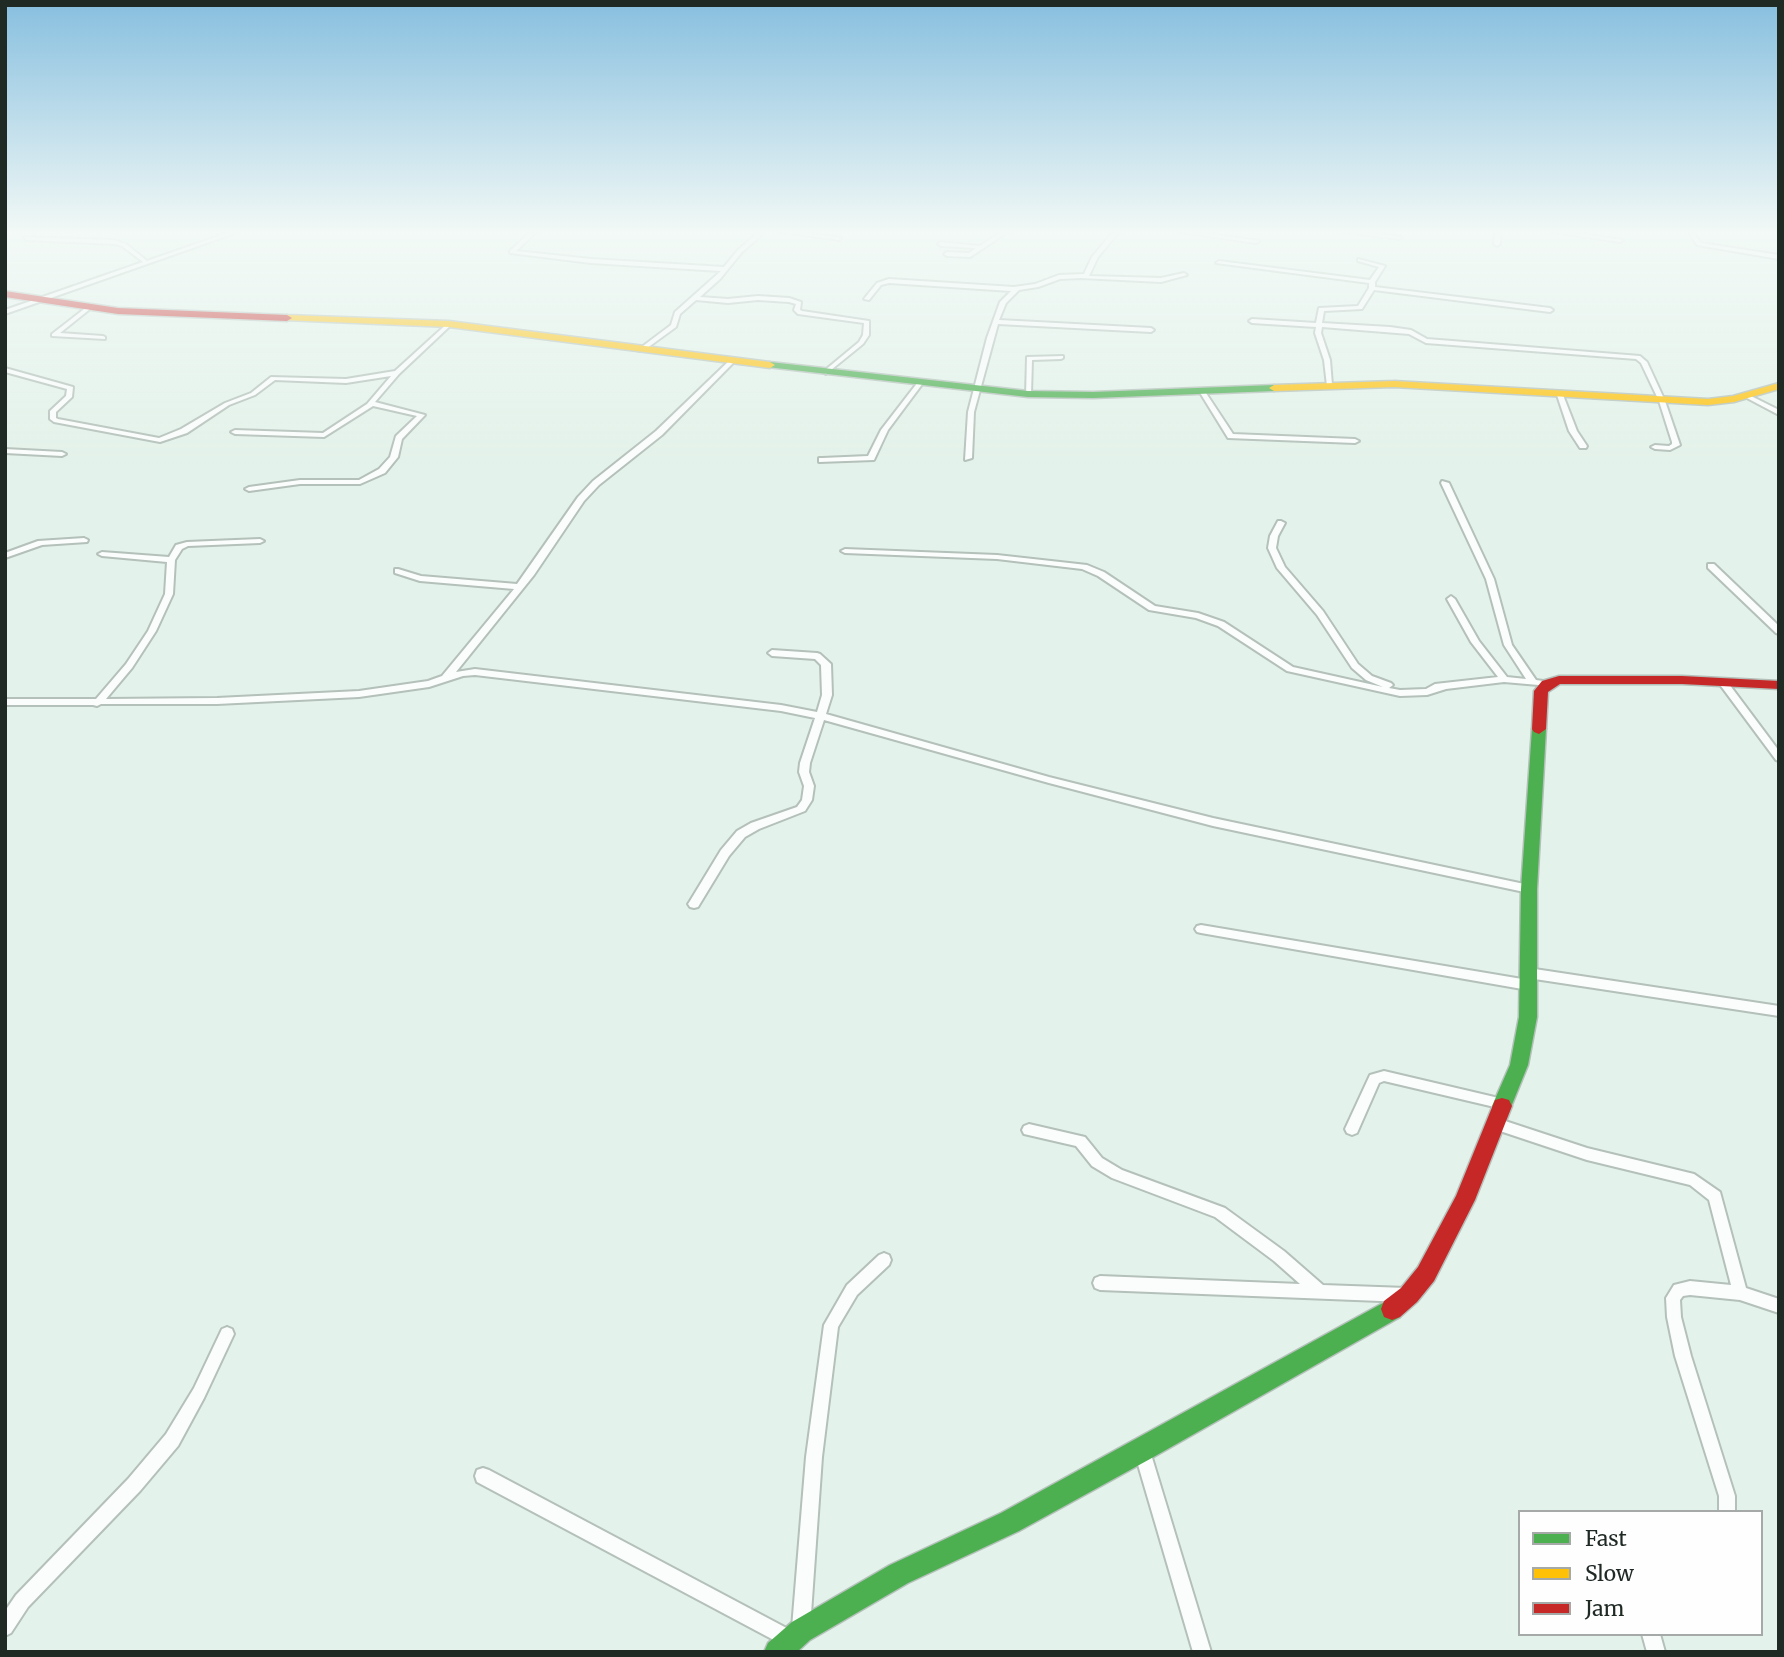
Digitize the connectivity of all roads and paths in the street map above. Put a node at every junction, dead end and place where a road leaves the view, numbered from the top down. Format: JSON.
{"nodes":[{"id":1,"x":86,"y":309,"type":"edge"},
{"id":2,"x":106,"y":309,"type":"edge"},
{"id":3,"x":682,"y":309,"type":"edge"},
{"id":4,"x":797,"y":309,"type":"edge"},
{"id":5,"x":1000,"y":309,"type":"edge"},
{"id":6,"x":1321,"y":309,"type":"edge"},
{"id":7,"x":1545,"y":309,"type":"edge"},
{"id":8,"x":1550,"y":310,"type":"dead end"},
{"id":9,"x":1252,"y":321,"type":"dead end"},
{"id":10,"x":995,"y":322,"type":"junction"},
{"id":11,"x":449,"y":324,"type":"junction"},
{"id":12,"x":1319,"y":325,"type":"junction"},
{"id":13,"x":1151,"y":330,"type":"dead end"},
{"id":14,"x":103,"y":338,"type":"dead end"},
{"id":15,"x":641,"y":350,"type":"junction"},
{"id":16,"x":1060,"y":357,"type":"dead end"},
{"id":17,"x":732,"y":361,"type":"junction"},
{"id":18,"x":5,"y":370,"type":"edge"},
{"id":19,"x":826,"y":372,"type":"junction"},
{"id":20,"x":397,"y":373,"type":"junction"},
{"id":21,"x":920,"y":383,"type":"junction"},
{"id":22,"x":1329,"y":385,"type":"junction"},
{"id":23,"x":1779,"y":386,"type":"edge"},
{"id":24,"x":978,"y":390,"type":"junction"},
{"id":25,"x":1202,"y":391,"type":"junction"},
{"id":26,"x":1028,"y":394,"type":"junction"},
{"id":27,"x":1560,"y":395,"type":"junction"},
{"id":28,"x":1747,"y":396,"type":"junction"},
{"id":29,"x":1662,"y":401,"type":"junction"},
{"id":30,"x":370,"y":405,"type":"junction"},
{"id":31,"x":1779,"y":413,"type":"edge"},
{"id":32,"x":235,"y":432,"type":"dead end"},
{"id":33,"x":1355,"y":441,"type":"dead end"},
{"id":34,"x":1583,"y":446,"type":"dead end"},
{"id":35,"x":1655,"y":447,"type":"dead end"},
{"id":36,"x":5,"y":451,"type":"edge"},
{"id":37,"x":62,"y":454,"type":"dead end"},
{"id":38,"x":968,"y":458,"type":"dead end"},
{"id":39,"x":822,"y":460,"type":"dead end"},
{"id":40,"x":1445,"y":483,"type":"dead end"},
{"id":41,"x":249,"y":489,"type":"dead end"},
{"id":42,"x":1281,"y":523,"type":"dead end"},
{"id":43,"x":84,"y":540,"type":"dead end"},
{"id":44,"x":260,"y":541,"type":"dead end"},
{"id":45,"x":845,"y":551,"type":"dead end"},
{"id":46,"x":102,"y":554,"type":"dead end"},
{"id":47,"x":5,"y":556,"type":"edge"},
{"id":48,"x":170,"y":561,"type":"junction"},
{"id":49,"x":1712,"y":566,"type":"dead end"},
{"id":50,"x":398,"y":571,"type":"dead end"},
{"id":51,"x":520,"y":587,"type":"junction"},
{"id":52,"x":1451,"y":599,"type":"dead end"},
{"id":53,"x":1779,"y":631,"type":"edge"},
{"id":54,"x":772,"y":653,"type":"dead end"},
{"id":55,"x":446,"y":678,"type":"junction"},
{"id":56,"x":1504,"y":680,"type":"junction"},
{"id":57,"x":1540,"y":682,"type":"junction"},
{"id":58,"x":1723,"y":682,"type":"junction"},
{"id":59,"x":1779,"y":685,"type":"edge"},
{"id":60,"x":1442,"y":687,"type":"junction"},
{"id":61,"x":6,"y":702,"type":"edge"},
{"id":62,"x":97,"y":703,"type":"junction"},
{"id":63,"x":821,"y":716,"type":"junction"},
{"id":64,"x":1779,"y":758,"type":"edge"},
{"id":65,"x":1529,"y":889,"type":"junction"},
{"id":66,"x":694,"y":904,"type":"dead end"},
{"id":67,"x":1201,"y":929,"type":"dead end"},
{"id":68,"x":1528,"y":979,"type":"junction"},
{"id":69,"x":1779,"y":1012,"type":"edge"},
{"id":70,"x":1503,"y":1104,"type":"junction"},
{"id":71,"x":1496,"y":1124,"type":"junction"},
{"id":72,"x":1352,"y":1129,"type":"dead end"},
{"id":73,"x":1029,"y":1130,"type":"dead end"},
{"id":74,"x":884,"y":1260,"type":"dead end"},
{"id":75,"x":1100,"y":1283,"type":"dead end"},
{"id":76,"x":1319,"y":1291,"type":"junction"},
{"id":77,"x":1740,"y":1293,"type":"junction"},
{"id":78,"x":1409,"y":1295,"type":"junction"},
{"id":79,"x":1779,"y":1306,"type":"edge"},
{"id":80,"x":227,"y":1334,"type":"dead end"},
{"id":81,"x":1142,"y":1451,"type":"junction"},
{"id":82,"x":484,"y":1476,"type":"dead end"},
{"id":83,"x":1727,"y":1510,"type":"edge"},
{"id":84,"x":5,"y":1627,"type":"edge"},
{"id":85,"x":796,"y":1635,"type":"junction"},
{"id":86,"x":777,"y":1652,"type":"edge"},
{"id":87,"x":1202,"y":1652,"type":"edge"}],
"edges":[{"from":1,"to":14,"type":"street"},
{"from":2,"to":11,"type":"street"},
{"from":3,"to":15,"type":"street"},
{"from":4,"to":19,"type":"street"},
{"from":5,"to":10,"type":"street"},
{"from":6,"to":12,"type":"street"},
{"from":7,"to":8,"type":"street"},
{"from":9,"to":12,"type":"street"},
{"from":10,"to":13,"type":"street"},
{"from":10,"to":24,"type":"street"},
{"from":11,"to":15,"type":"street"},
{"from":11,"to":20,"type":"street"},
{"from":12,"to":22,"type":"street"},
{"from":12,"to":29,"type":"street"},
{"from":15,"to":17,"type":"street"},
{"from":16,"to":26,"type":"street"},
{"from":17,"to":19,"type":"street"},
{"from":17,"to":51,"type":"street"},
{"from":18,"to":20,"type":"street"},
{"from":19,"to":21,"type":"street"},
{"from":20,"to":30,"type":"street"},
{"from":21,"to":24,"type":"street"},
{"from":21,"to":39,"type":"street"},
{"from":22,"to":25,"type":"street"},
{"from":22,"to":27,"type":"street"},
{"from":23,"to":28,"type":"street"},
{"from":24,"to":26,"type":"street"},
{"from":24,"to":38,"type":"street"},
{"from":25,"to":26,"type":"street"},
{"from":25,"to":33,"type":"street"},
{"from":27,"to":29,"type":"street"},
{"from":27,"to":34,"type":"street"},
{"from":28,"to":29,"type":"street"},
{"from":28,"to":31,"type":"street"},
{"from":29,"to":35,"type":"street"},
{"from":30,"to":32,"type":"street"},
{"from":30,"to":41,"type":"street"},
{"from":36,"to":37,"type":"street"},
{"from":40,"to":57,"type":"street"},
{"from":42,"to":60,"type":"street"},
{"from":43,"to":47,"type":"street"},
{"from":44,"to":48,"type":"street"},
{"from":45,"to":60,"type":"street"},
{"from":46,"to":48,"type":"street"},
{"from":48,"to":62,"type":"street"},
{"from":49,"to":53,"type":"street"},
{"from":50,"to":51,"type":"street"},
{"from":51,"to":55,"type":"street"},
{"from":52,"to":56,"type":"street"},
{"from":54,"to":63,"type":"street"},
{"from":55,"to":62,"type":"street"},
{"from":55,"to":63,"type":"street"},
{"from":56,"to":57,"type":"street"},
{"from":56,"to":60,"type":"street"},
{"from":57,"to":58,"type":"street"},
{"from":57,"to":65,"type":"street"},
{"from":58,"to":59,"type":"street"},
{"from":58,"to":64,"type":"street"},
{"from":61,"to":62,"type":"street"},
{"from":63,"to":65,"type":"street"},
{"from":63,"to":66,"type":"street"},
{"from":65,"to":68,"type":"street"},
{"from":67,"to":68,"type":"street"},
{"from":68,"to":69,"type":"street"},
{"from":68,"to":70,"type":"street"},
{"from":70,"to":71,"type":"street"},
{"from":70,"to":72,"type":"street"},
{"from":71,"to":77,"type":"street"},
{"from":71,"to":78,"type":"street"},
{"from":73,"to":76,"type":"street"},
{"from":74,"to":85,"type":"street"},
{"from":75,"to":76,"type":"street"},
{"from":76,"to":78,"type":"street"},
{"from":77,"to":79,"type":"street"},
{"from":77,"to":83,"type":"street"},
{"from":78,"to":81,"type":"street"},
{"from":80,"to":84,"type":"street"},
{"from":81,"to":85,"type":"street"},
{"from":81,"to":87,"type":"street"},
{"from":82,"to":85,"type":"street"},
{"from":85,"to":86,"type":"street"}]}
